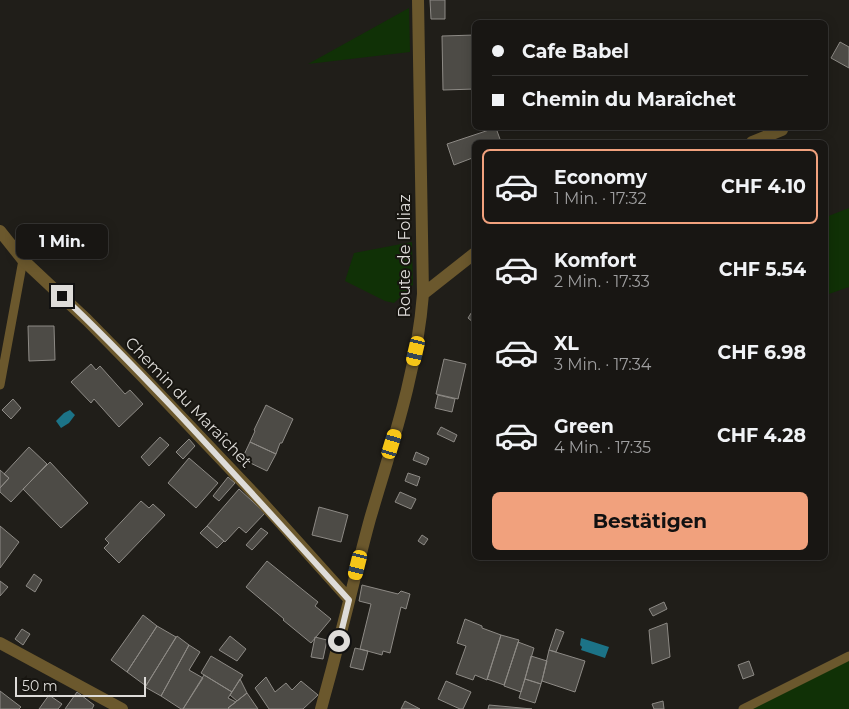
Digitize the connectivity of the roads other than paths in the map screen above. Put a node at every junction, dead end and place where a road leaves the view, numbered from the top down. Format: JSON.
{"nodes":[{"id":1,"x":418,"y":0,"type":"edge"},
{"id":2,"x":782,"y":130,"type":"dead end"},
{"id":3,"x":757,"y":140,"type":"edge"},
{"id":4,"x":0,"y":231,"type":"edge"},
{"id":5,"x":472,"y":256,"type":"edge"},
{"id":6,"x":23,"y":260,"type":"junction"},
{"id":7,"x":423,"y":294,"type":"junction"},
{"id":8,"x":0,"y":385,"type":"edge"},
{"id":9,"x":349,"y":600,"type":"junction"},
{"id":10,"x":0,"y":643,"type":"edge"},
{"id":11,"x":849,"y":656,"type":"edge"},
{"id":12,"x":122,"y":709,"type":"edge"},
{"id":13,"x":321,"y":709,"type":"edge"},
{"id":14,"x":743,"y":709,"type":"edge"}],
"edges":[{"from":1,"to":7,"type":"street","name":"Route de Foliaz"},
{"from":2,"to":3,"type":"street"},
{"from":4,"to":6,"type":"street","name":"Chemin du Maraîchet"},
{"from":5,"to":7,"type":"street"},
{"from":6,"to":8,"type":"lane"},
{"from":6,"to":9,"type":"street","name":"Chemin du Maraîchet"},
{"from":7,"to":9,"type":"street","name":"Route de Foliaz"},
{"from":9,"to":13,"type":"street","name":"Route de Foliaz"},
{"from":10,"to":12,"type":"street"},
{"from":11,"to":14,"type":"lane"}]}
